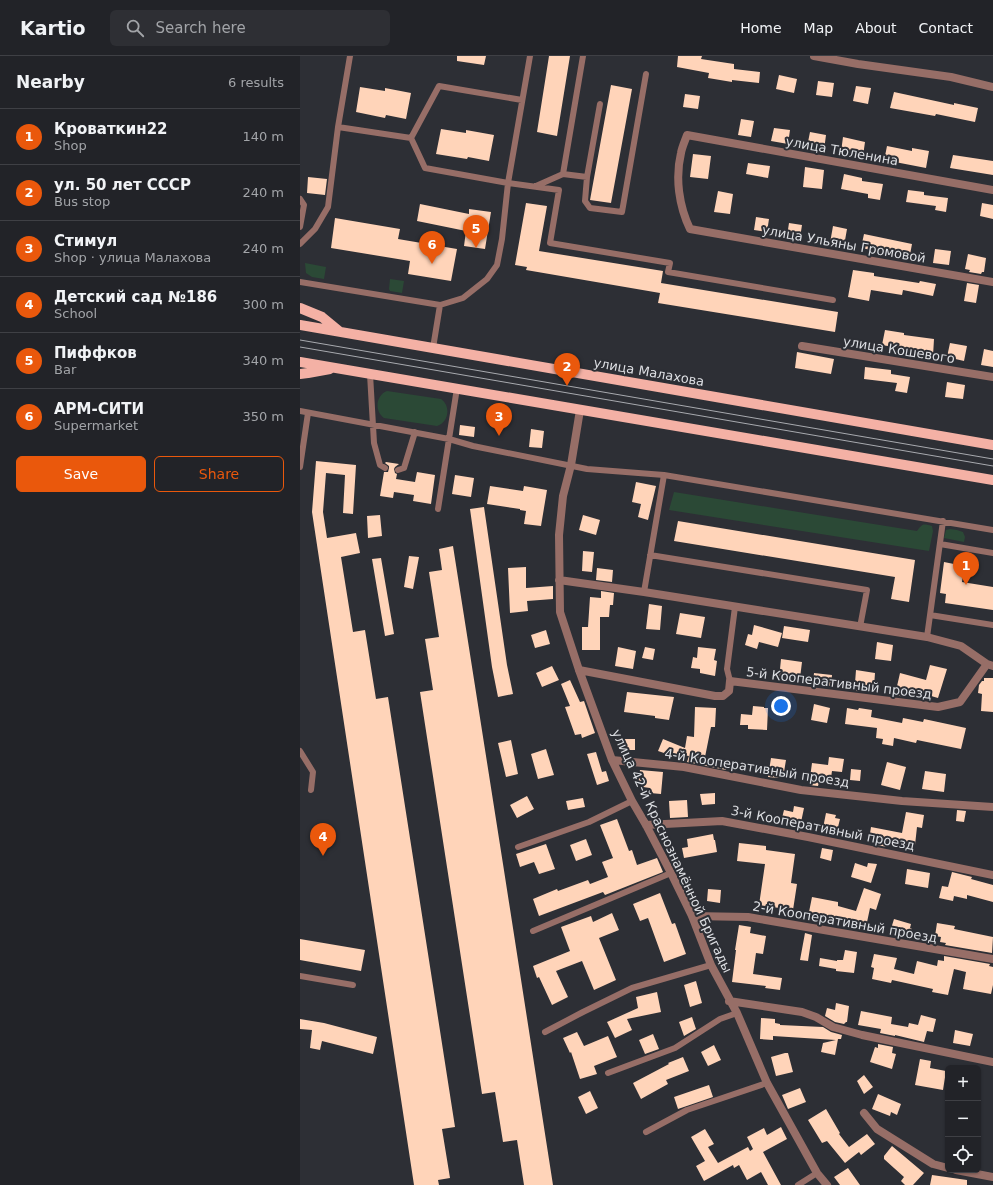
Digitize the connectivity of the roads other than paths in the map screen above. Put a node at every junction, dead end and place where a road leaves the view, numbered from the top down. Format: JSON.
{"nodes":[{"id":1,"x":350,"y":56,"type":"edge"},
{"id":2,"x":530,"y":56,"type":"edge"},
{"id":3,"x":583,"y":56,"type":"edge"},
{"id":4,"x":819,"y":56,"type":"edge"},
{"id":5,"x":646,"y":74,"type":"dead end"},
{"id":6,"x":993,"y":87,"type":"edge"},
{"id":7,"x":522,"y":100,"type":"junction"},
{"id":8,"x":600,"y":104,"type":"dead end"},
{"id":9,"x":338,"y":127,"type":"junction"},
{"id":10,"x":411,"y":138,"type":"junction"},
{"id":11,"x":563,"y":174,"type":"junction"},
{"id":12,"x":587,"y":177,"type":"junction"},
{"id":13,"x":508,"y":183,"type":"junction"},
{"id":14,"x":534,"y":186,"type":"junction"},
{"id":15,"x":993,"y":190,"type":"edge"},
{"id":16,"x":300,"y":199,"type":"edge"},
{"id":17,"x":300,"y":227,"type":"edge"},
{"id":18,"x":690,"y":229,"type":"joint"},
{"id":19,"x":300,"y":244,"type":"edge"},
{"id":20,"x":300,"y":282,"type":"edge"},
{"id":21,"x":993,"y":282,"type":"edge"},
{"id":22,"x":833,"y":300,"type":"dead end"},
{"id":23,"x":440,"y":305,"type":"junction"},
{"id":24,"x":300,"y":308,"type":"edge"},
{"id":25,"x":300,"y":325,"type":"edge"},
{"id":26,"x":341,"y":332,"type":"junction"},
{"id":27,"x":802,"y":346,"type":"dead end"},
{"id":28,"x":433,"y":348,"type":"junction"},
{"id":29,"x":300,"y":362,"type":"edge"},
{"id":30,"x":336,"y":368,"type":"junction"},
{"id":31,"x":300,"y":374,"type":"edge"},
{"id":32,"x":370,"y":374,"type":"junction"},
{"id":33,"x":993,"y":378,"type":"edge"},
{"id":34,"x":457,"y":388,"type":"junction"},
{"id":35,"x":580,"y":410,"type":"junction"},
{"id":36,"x":300,"y":411,"type":"edge"},
{"id":37,"x":308,"y":412,"type":"junction"},
{"id":38,"x":372,"y":424,"type":"junction"},
{"id":39,"x":415,"y":432,"type":"junction"},
{"id":40,"x":449,"y":439,"type":"junction"},
{"id":41,"x":993,"y":445,"type":"edge"},
{"id":42,"x":571,"y":465,"type":"junction"},
{"id":43,"x":300,"y":467,"type":"edge"},
{"id":44,"x":385,"y":468,"type":"dead end"},
{"id":45,"x":398,"y":470,"type":"dead end"},
{"id":46,"x":664,"y":475,"type":"junction"},
{"id":47,"x":993,"y":480,"type":"edge"},
{"id":48,"x":438,"y":509,"type":"dead end"},
{"id":49,"x":943,"y":521,"type":"junction"},
{"id":50,"x":993,"y":530,"type":"edge"},
{"id":51,"x":940,"y":544,"type":"junction"},
{"id":52,"x":993,"y":553,"type":"edge"},
{"id":53,"x":650,"y":555,"type":"junction"},
{"id":54,"x":559,"y":580,"type":"junction"},
{"id":55,"x":644,"y":592,"type":"junction"},
{"id":56,"x":735,"y":607,"type":"junction"},
{"id":57,"x":930,"y":615,"type":"junction"},
{"id":58,"x":993,"y":625,"type":"edge"},
{"id":59,"x":860,"y":627,"type":"junction"},
{"id":60,"x":926,"y":638,"type":"junction"},
{"id":61,"x":990,"y":665,"type":"edge"},
{"id":62,"x":579,"y":670,"type":"junction"},
{"id":63,"x":730,"y":682,"type":"junction"},
{"id":64,"x":300,"y":750,"type":"edge"},
{"id":65,"x":612,"y":760,"type":"junction"},
{"id":66,"x":311,"y":790,"type":"dead end"},
{"id":67,"x":632,"y":801,"type":"junction"},
{"id":68,"x":993,"y":807,"type":"edge"},
{"id":69,"x":646,"y":825,"type":"junction"},
{"id":70,"x":518,"y":847,"type":"dead end"},
{"id":71,"x":672,"y":873,"type":"junction"},
{"id":72,"x":993,"y":875,"type":"edge"},
{"id":73,"x":692,"y":916,"type":"junction"},
{"id":74,"x":533,"y":931,"type":"dead end"},
{"id":75,"x":993,"y":959,"type":"edge"},
{"id":76,"x":711,"y":965,"type":"junction"},
{"id":77,"x":300,"y":976,"type":"edge"},
{"id":78,"x":353,"y":985,"type":"dead end"},
{"id":79,"x":729,"y":1001,"type":"junction"},
{"id":80,"x":737,"y":1013,"type":"junction"},
{"id":81,"x":545,"y":1032,"type":"dead end"},
{"id":82,"x":993,"y":1062,"type":"edge"},
{"id":83,"x":608,"y":1074,"type":"dead end"},
{"id":84,"x":767,"y":1083,"type":"junction"},
{"id":85,"x":864,"y":1112,"type":"dead end"},
{"id":86,"x":646,"y":1132,"type":"dead end"},
{"id":87,"x":945,"y":1167,"type":"edge"},
{"id":88,"x":817,"y":1173,"type":"junction"},
{"id":89,"x":972,"y":1173,"type":"edge"},
{"id":90,"x":993,"y":1177,"type":"edge"},
{"id":91,"x":798,"y":1185,"type":"edge"},
{"id":92,"x":826,"y":1185,"type":"edge"}],
"edges":[{"from":1,"to":9,"type":"lane"},
{"from":2,"to":7,"type":"lane"},
{"from":3,"to":11,"type":"lane"},
{"from":4,"to":6,"type":"street"},
{"from":5,"to":12,"type":"lane"},
{"from":7,"to":10,"type":"lane"},
{"from":7,"to":13,"type":"lane"},
{"from":8,"to":12,"type":"lane"},
{"from":9,"to":10,"type":"lane"},
{"from":9,"to":19,"type":"lane"},
{"from":10,"to":13,"type":"lane"},
{"from":11,"to":12,"type":"lane"},
{"from":11,"to":14,"type":"lane"},
{"from":13,"to":14,"type":"lane"},
{"from":13,"to":23,"type":"lane"},
{"from":14,"to":22,"type":"lane"},
{"from":15,"to":18,"type":"street","name":"улица Тюленина"},
{"from":16,"to":17,"type":"lane"},
{"from":18,"to":21,"type":"street","name":"улица Ульяны Громовой"},
{"from":20,"to":23,"type":"lane"},
{"from":23,"to":28,"type":"lane"},
{"from":24,"to":26,"type":"main road"},
{"from":25,"to":26,"type":"main road","name":"улица Малахова"},
{"from":26,"to":28,"type":"main road","name":"улица Малахова"},
{"from":27,"to":33,"type":"street","name":"улица Кошевого"},
{"from":28,"to":41,"type":"main road","name":"улица Малахова"},
{"from":29,"to":30,"type":"main road"},
{"from":30,"to":31,"type":"main road"},
{"from":30,"to":32,"type":"main road"},
{"from":32,"to":34,"type":"main road"},
{"from":32,"to":38,"type":"lane"},
{"from":34,"to":35,"type":"main road"},
{"from":34,"to":40,"type":"lane"},
{"from":35,"to":42,"type":"street","name":"улица 42-й Краснознамённой Бригады"},
{"from":35,"to":47,"type":"main road"},
{"from":36,"to":37,"type":"lane"},
{"from":37,"to":38,"type":"lane"},
{"from":37,"to":43,"type":"lane"},
{"from":38,"to":39,"type":"lane"},
{"from":38,"to":44,"type":"lane"},
{"from":39,"to":40,"type":"lane"},
{"from":39,"to":45,"type":"lane"},
{"from":40,"to":42,"type":"lane"},
{"from":40,"to":48,"type":"lane"},
{"from":42,"to":46,"type":"lane"},
{"from":42,"to":54,"type":"street","name":"улица 42-й Краснознамённой Бригады"},
{"from":46,"to":49,"type":"lane"},
{"from":46,"to":53,"type":"lane"},
{"from":49,"to":50,"type":"lane"},
{"from":49,"to":51,"type":"lane"},
{"from":51,"to":52,"type":"lane"},
{"from":51,"to":57,"type":"lane"},
{"from":53,"to":55,"type":"lane"},
{"from":53,"to":59,"type":"lane"},
{"from":54,"to":55,"type":"street"},
{"from":54,"to":62,"type":"street","name":"улица 42-й Краснознамённой Бригады"},
{"from":55,"to":56,"type":"street"},
{"from":56,"to":59,"type":"street"},
{"from":56,"to":63,"type":"lane"},
{"from":57,"to":58,"type":"lane"},
{"from":57,"to":60,"type":"lane"},
{"from":59,"to":60,"type":"street"},
{"from":60,"to":61,"type":"street"},
{"from":61,"to":63,"type":"street","name":"5-й Кооперативный проезд"},
{"from":62,"to":63,"type":"street","name":"5-й Кооперативный проезд"},
{"from":62,"to":65,"type":"street","name":"улица 42-й Краснознамённой Бригады"},
{"from":64,"to":66,"type":"lane"},
{"from":65,"to":67,"type":"street","name":"улица 42-й Краснознамённой Бригады"},
{"from":65,"to":68,"type":"street","name":"4-й Кооперативный проезд"},
{"from":67,"to":69,"type":"street","name":"улица 42-й Краснознамённой Бригады"},
{"from":67,"to":70,"type":"lane"},
{"from":69,"to":71,"type":"street","name":"улица 42-й Краснознамённой Бригады"},
{"from":69,"to":72,"type":"street","name":"3-й Кооперативный проезд"},
{"from":71,"to":73,"type":"street","name":"улица 42-й Краснознамённой Бригады"},
{"from":71,"to":74,"type":"lane"},
{"from":73,"to":75,"type":"street","name":"2-й Кооперативный проезд"},
{"from":73,"to":76,"type":"street","name":"улица 42-й Краснознамённой Бригады"},
{"from":76,"to":79,"type":"street","name":"улица 42-й Краснознамённой Бригады"},
{"from":76,"to":81,"type":"lane"},
{"from":77,"to":78,"type":"lane"},
{"from":79,"to":80,"type":"street","name":"улица 42-й Краснознамённой Бригады"},
{"from":79,"to":82,"type":"street"},
{"from":80,"to":83,"type":"lane"},
{"from":80,"to":84,"type":"street","name":"улица 42-й Краснознамённой Бригады"},
{"from":84,"to":86,"type":"lane"},
{"from":84,"to":88,"type":"street","name":"улица 42-й Краснознамённой Бригады"},
{"from":85,"to":87,"type":"street"},
{"from":88,"to":91,"type":"lane"},
{"from":88,"to":92,"type":"street","name":"улица 42-й Краснознамённой Бригады"},
{"from":89,"to":90,"type":"street"}]}
